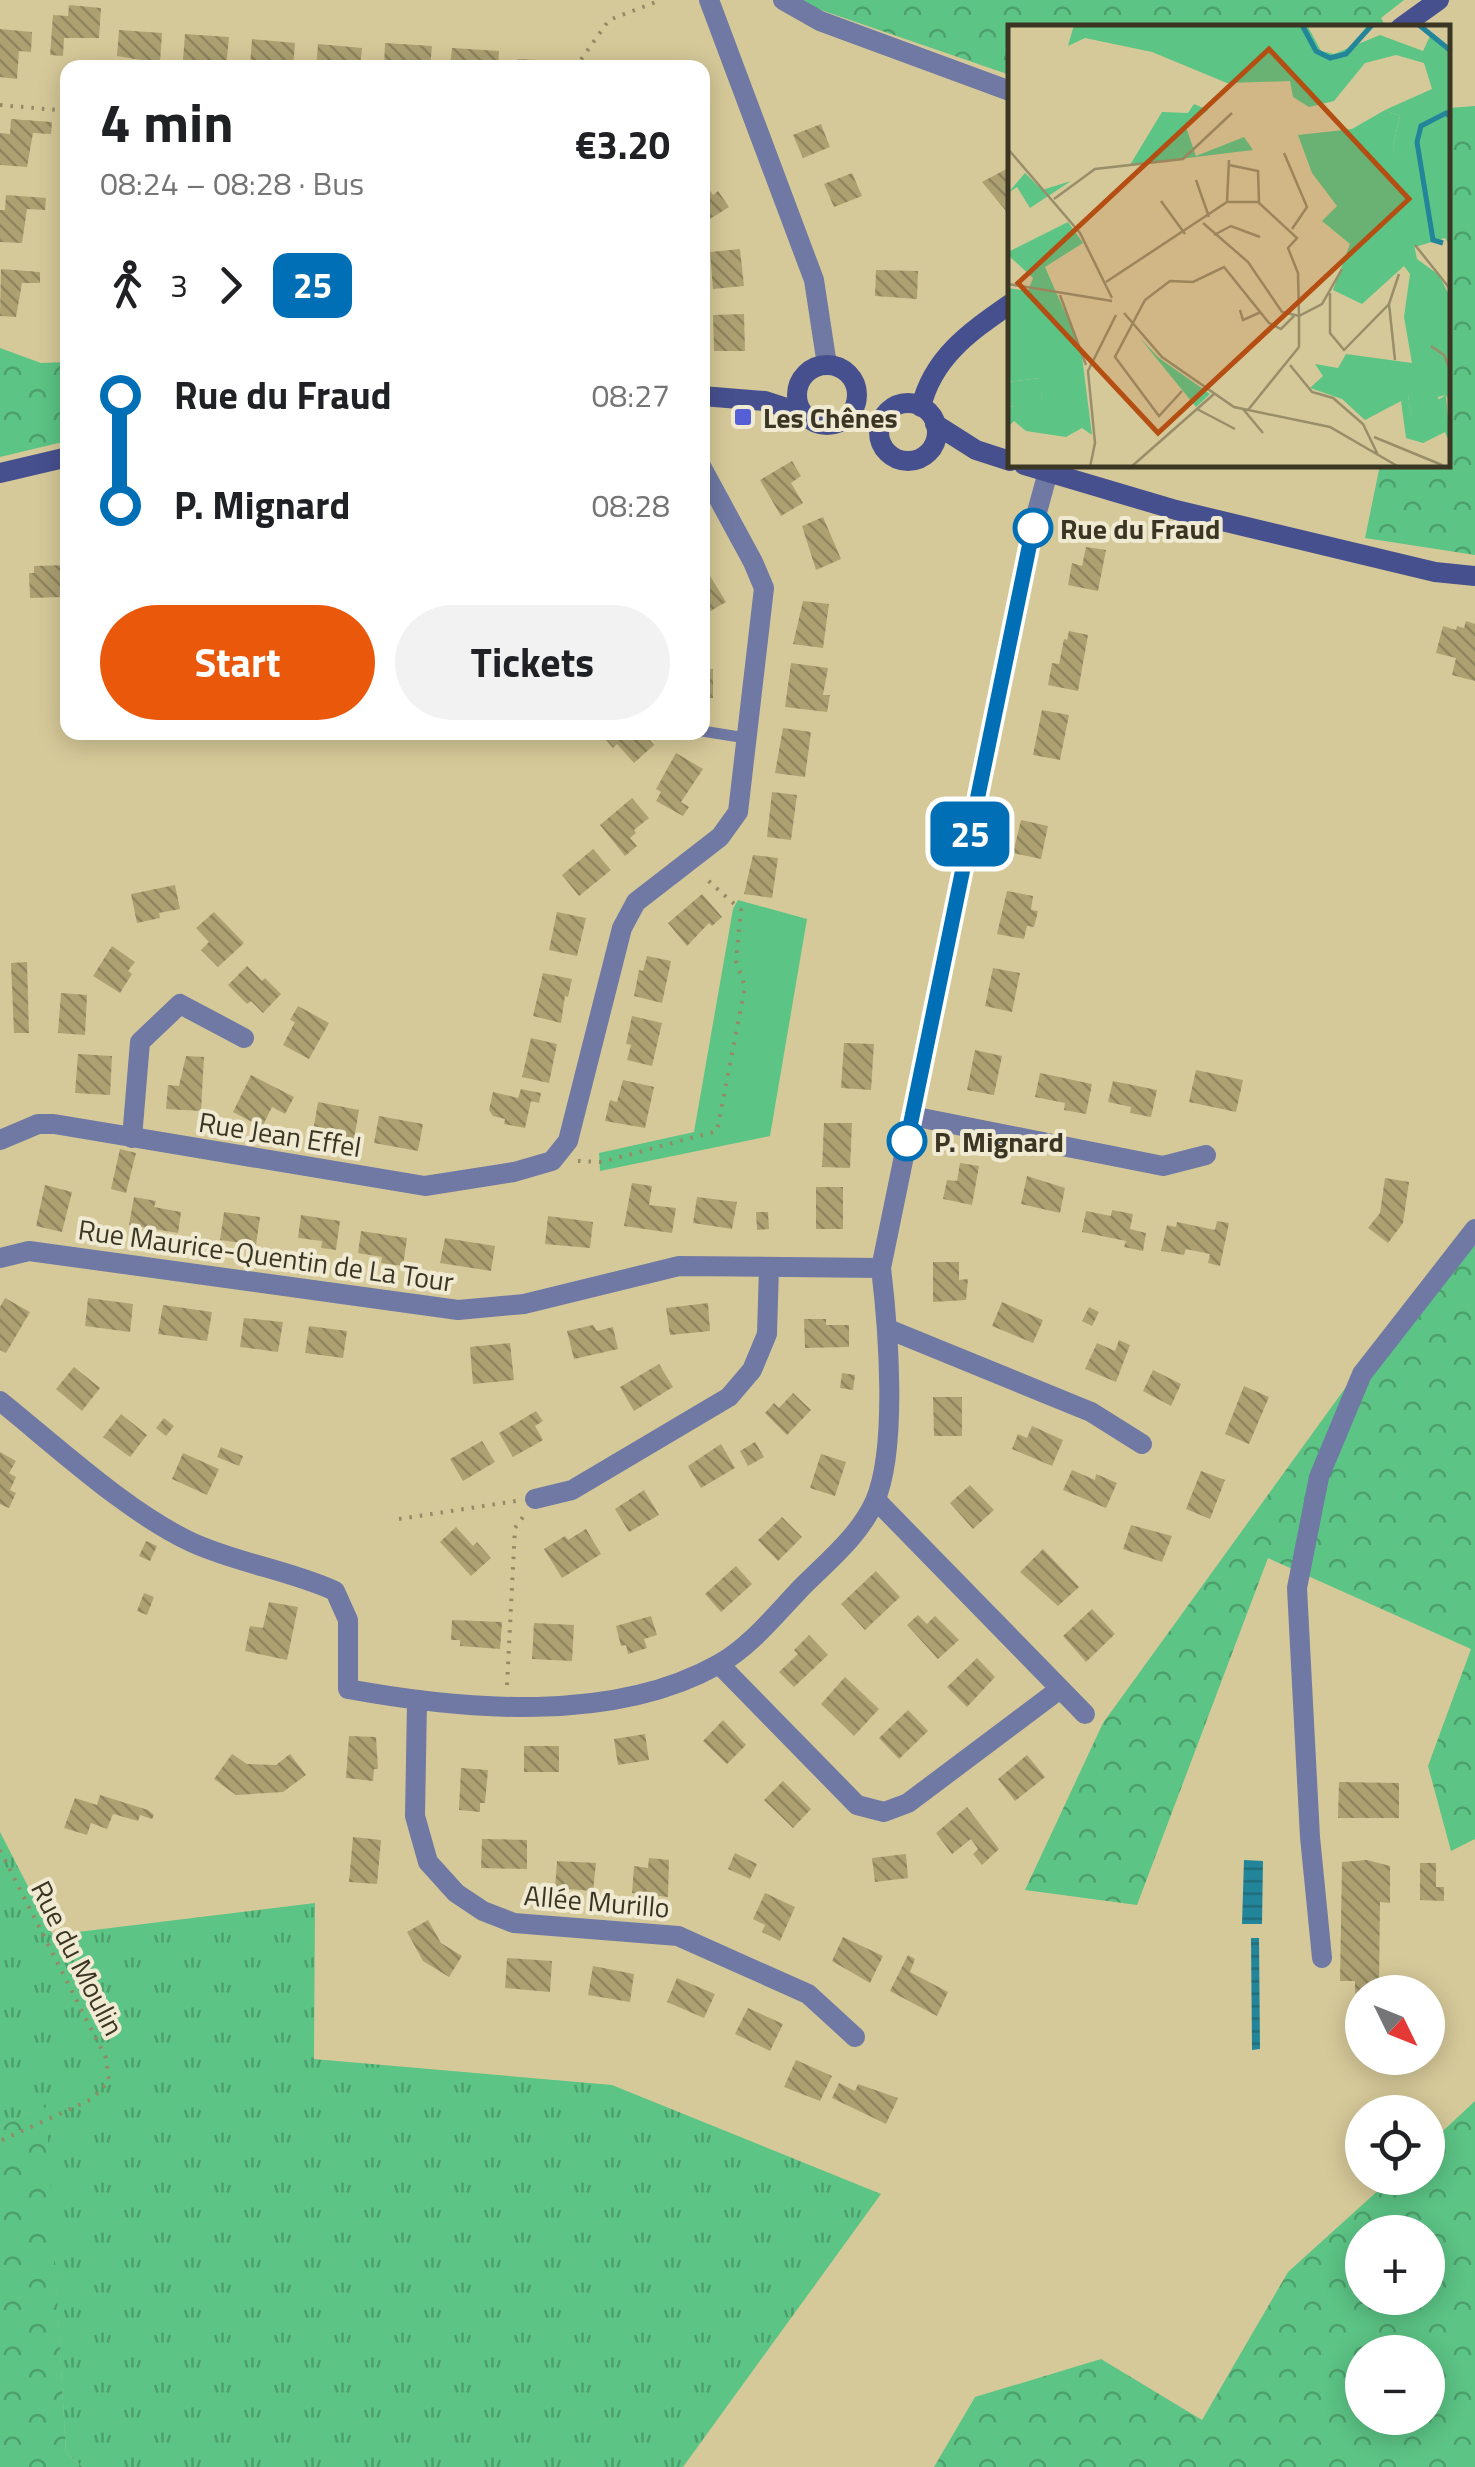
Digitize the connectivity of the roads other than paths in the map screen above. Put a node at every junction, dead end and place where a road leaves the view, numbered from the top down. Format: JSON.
{"nodes":[{"id":1,"x":709,"y":0,"type":"edge"},
{"id":2,"x":783,"y":0,"type":"edge"},
{"id":3,"x":1439,"y":0,"type":"edge"},
{"id":4,"x":1404,"y":25,"type":"edge"},
{"id":5,"x":1008,"y":89,"type":"edge"},
{"id":6,"x":1008,"y":305,"type":"edge"},
{"id":7,"x":827,"y":365,"type":"junction"},
{"id":8,"x":800,"y":382,"type":"junction"},
{"id":9,"x":856,"y":387,"type":"junction"},
{"id":10,"x":710,"y":397,"type":"edge"},
{"id":11,"x":765,"y":401,"type":"junction"},
{"id":12,"x":921,"y":406,"type":"junction"},
{"id":13,"x":894,"y":407,"type":"junction"},
{"id":14,"x":802,"y":412,"type":"junction"},
{"id":15,"x":839,"y":422,"type":"junction"},
{"id":16,"x":936,"y":424,"type":"junction"},
{"id":17,"x":879,"y":438,"type":"junction"},
{"id":18,"x":976,"y":450,"type":"junction"},
{"id":19,"x":926,"y":455,"type":"junction"},
{"id":20,"x":60,"y":459,"type":"edge"},
{"id":21,"x":1008,"y":460,"type":"edge"},
{"id":22,"x":1034,"y":468,"type":"edge"},
{"id":23,"x":1048,"y":472,"type":"junction"},
{"id":24,"x":0,"y":473,"type":"edge"},
{"id":25,"x":710,"y":483,"type":"edge"},
{"id":26,"x":1475,"y":576,"type":"edge"},
{"id":27,"x":710,"y":732,"type":"edge"},
{"id":28,"x":746,"y":738,"type":"junction"},
{"id":29,"x":244,"y":1038,"type":"dead end"},
{"id":30,"x":912,"y":1116,"type":"junction"},
{"id":31,"x":132,"y":1138,"type":"junction"},
{"id":32,"x":0,"y":1140,"type":"edge"},
{"id":33,"x":1206,"y":1155,"type":"dead end"},
{"id":34,"x":1475,"y":1229,"type":"edge"},
{"id":35,"x":0,"y":1258,"type":"edge"},
{"id":36,"x":770,"y":1267,"type":"junction"},
{"id":37,"x":881,"y":1268,"type":"junction"},
{"id":38,"x":888,"y":1329,"type":"junction"},
{"id":39,"x":0,"y":1402,"type":"edge"},
{"id":40,"x":1142,"y":1444,"type":"dead end"},
{"id":41,"x":535,"y":1500,"type":"road end"},
{"id":42,"x":876,"y":1500,"type":"junction"},
{"id":43,"x":719,"y":1664,"type":"junction"},
{"id":44,"x":1060,"y":1689,"type":"junction"},
{"id":45,"x":417,"y":1702,"type":"junction"},
{"id":46,"x":1085,"y":1714,"type":"dead end"},
{"id":47,"x":1322,"y":1958,"type":"dead end"},
{"id":48,"x":854,"y":2036,"type":"dead end"}],
"edges":[{"from":1,"to":7,"type":"street"},
{"from":2,"to":5,"type":"street"},
{"from":3,"to":4,"type":"street"},
{"from":6,"to":12,"type":"street"},
{"from":7,"to":8,"type":"street"},
{"from":7,"to":9,"type":"street"},
{"from":8,"to":11,"type":"street"},
{"from":8,"to":14,"type":"street"},
{"from":9,"to":13,"type":"street"},
{"from":9,"to":15,"type":"street"},
{"from":10,"to":11,"type":"street"},
{"from":11,"to":14,"type":"street"},
{"from":12,"to":13,"type":"street"},
{"from":12,"to":16,"type":"street"},
{"from":13,"to":17,"type":"street"},
{"from":14,"to":15,"type":"street"},
{"from":15,"to":17,"type":"street"},
{"from":16,"to":18,"type":"street"},
{"from":16,"to":19,"type":"street"},
{"from":17,"to":19,"type":"street"},
{"from":18,"to":19,"type":"street"},
{"from":18,"to":21,"type":"street"},
{"from":20,"to":24,"type":"street"},
{"from":22,"to":23,"type":"street"},
{"from":23,"to":26,"type":"street"},
{"from":23,"to":30,"type":"street"},
{"from":25,"to":28,"type":"street"},
{"from":27,"to":28,"type":"lane"},
{"from":28,"to":31,"type":"street","name":"Rue Jean Effel"},
{"from":29,"to":31,"type":"street"},
{"from":30,"to":33,"type":"street"},
{"from":30,"to":37,"type":"street"},
{"from":31,"to":32,"type":"street","name":"Rue Jean Effel"},
{"from":34,"to":47,"type":"street"},
{"from":35,"to":36,"type":"street","name":"Rue Maurice-Quentin de La Tour"},
{"from":36,"to":37,"type":"street","name":"Rue Maurice-Quentin de La Tour"},
{"from":36,"to":41,"type":"street"},
{"from":37,"to":38,"type":"street"},
{"from":38,"to":40,"type":"street"},
{"from":38,"to":42,"type":"street"},
{"from":39,"to":45,"type":"street"},
{"from":42,"to":43,"type":"street"},
{"from":42,"to":44,"type":"street"},
{"from":43,"to":44,"type":"street"},
{"from":43,"to":45,"type":"street"},
{"from":44,"to":46,"type":"street"},
{"from":45,"to":48,"type":"street","name":"Allée Murillo"}]}
